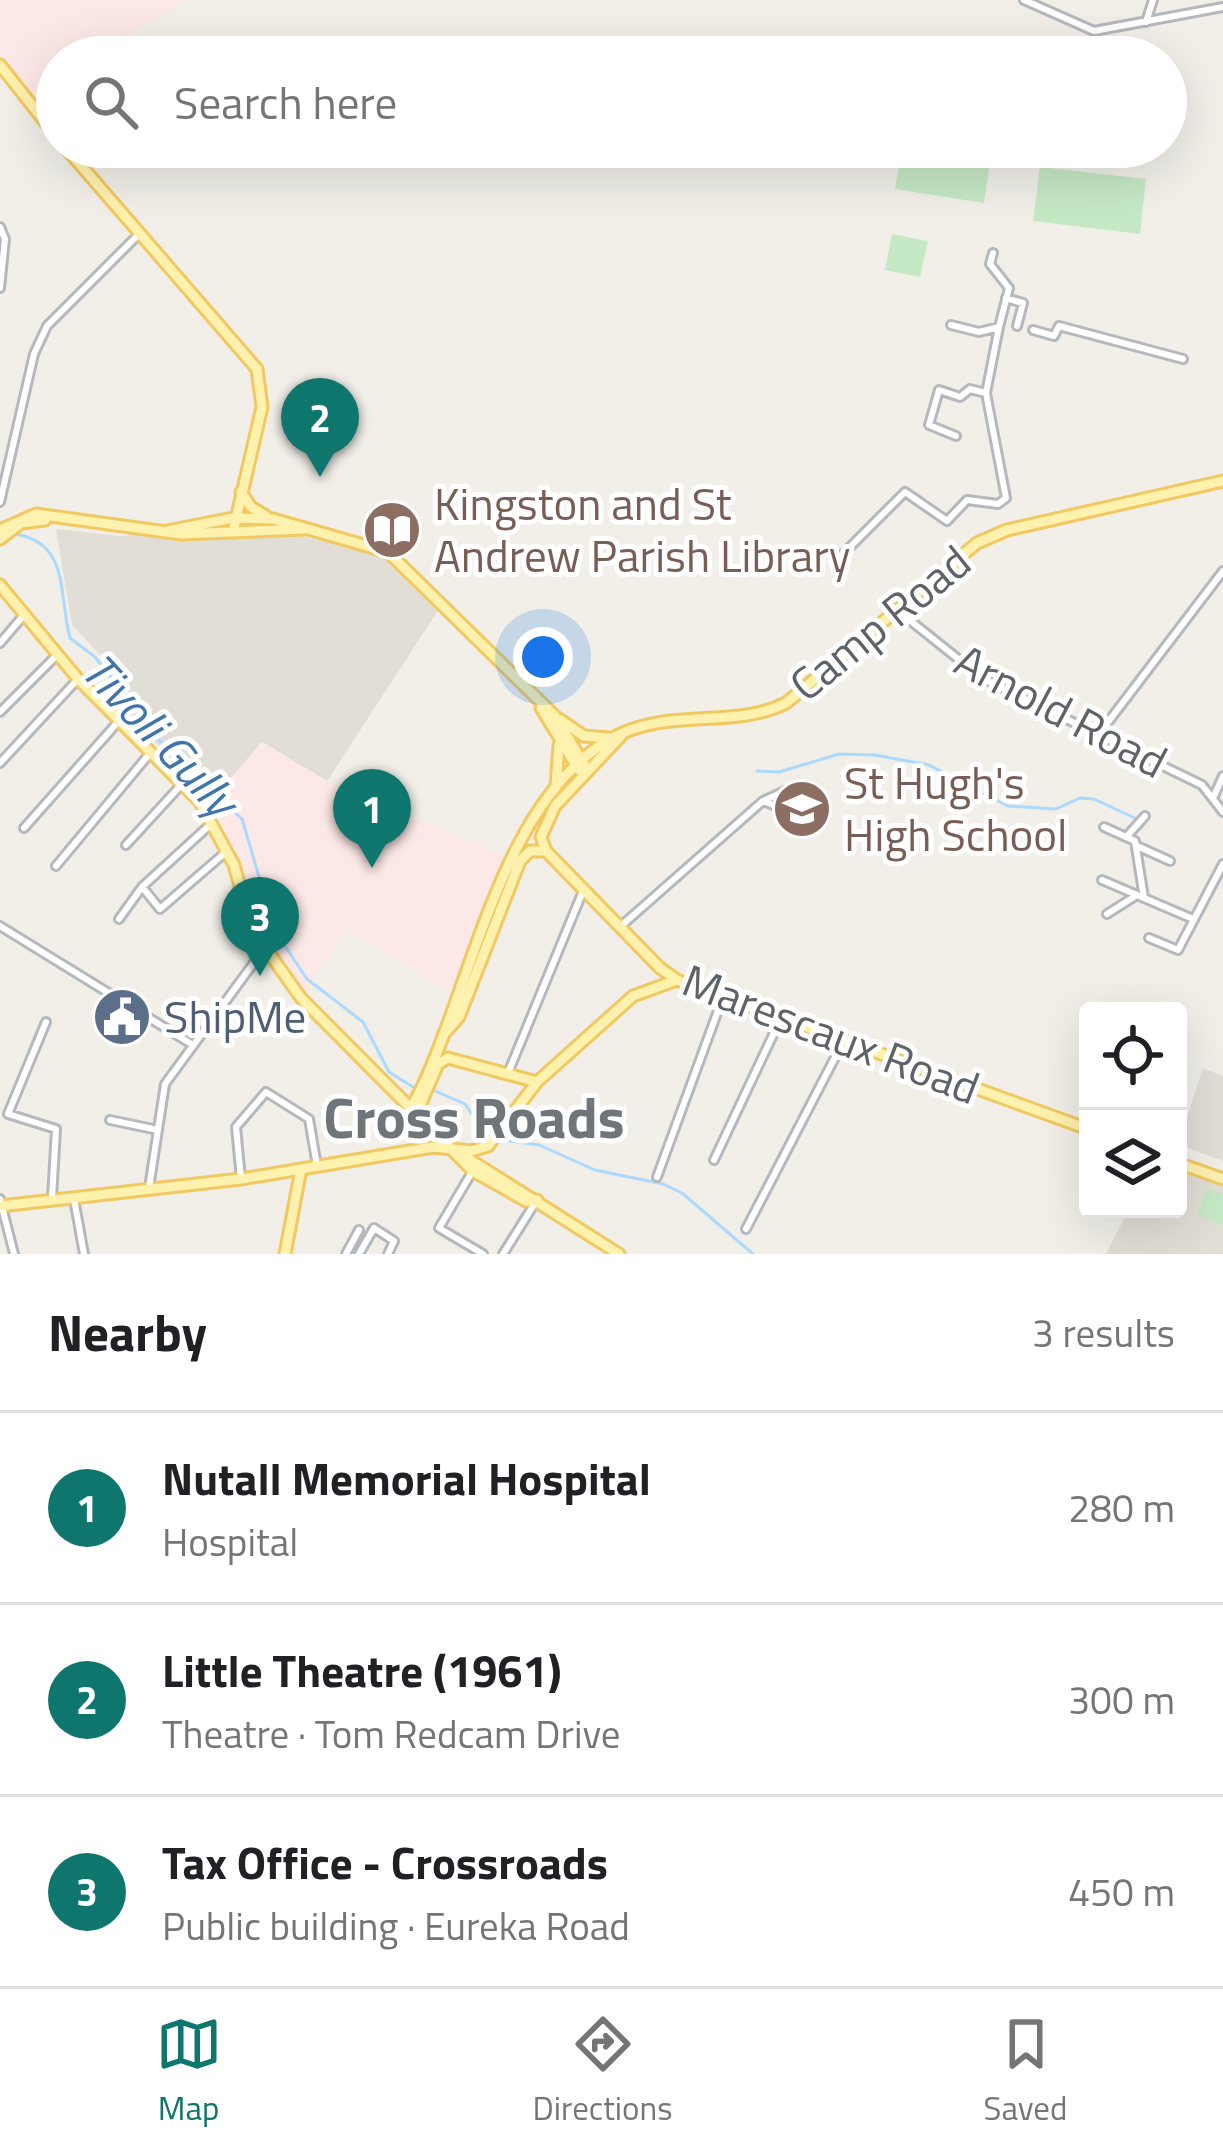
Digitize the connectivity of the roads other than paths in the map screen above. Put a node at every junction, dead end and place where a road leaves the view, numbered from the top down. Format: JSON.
{"nodes":[{"id":1,"x":1024,"y":0,"type":"edge"},
{"id":2,"x":1153,"y":0,"type":"edge"},
{"id":3,"x":1223,"y":8,"type":"edge"},
{"id":4,"x":1146,"y":22,"type":"junction"},
{"id":5,"x":0,"y":65,"type":"edge"},
{"id":6,"x":36,"y":110,"type":"edge"},
{"id":7,"x":82,"y":168,"type":"edge"},
{"id":8,"x":0,"y":227,"type":"edge"},
{"id":9,"x":137,"y":236,"type":"junction"},
{"id":10,"x":993,"y":253,"type":"dead end"},
{"id":11,"x":0,"y":288,"type":"edge"},
{"id":12,"x":1006,"y":298,"type":"junction"},
{"id":13,"x":951,"y":325,"type":"dead end"},
{"id":14,"x":1017,"y":326,"type":"dead end"},
{"id":15,"x":999,"y":327,"type":"junction"},
{"id":16,"x":1033,"y":330,"type":"dead end"},
{"id":17,"x":1183,"y":359,"type":"dead end"},
{"id":18,"x":986,"y":393,"type":"junction"},
{"id":19,"x":956,"y":436,"type":"dead end"},
{"id":20,"x":1223,"y":478,"type":"edge"},
{"id":21,"x":241,"y":492,"type":"junction"},
{"id":22,"x":0,"y":502,"type":"edge"},
{"id":23,"x":273,"y":519,"type":"junction"},
{"id":24,"x":234,"y":523,"type":"junction"},
{"id":25,"x":304,"y":529,"type":"junction"},
{"id":26,"x":3,"y":531,"type":"edge"},
{"id":27,"x":841,"y":556,"type":"dead end"},
{"id":28,"x":1223,"y":571,"type":"edge"},
{"id":29,"x":0,"y":585,"type":"edge"},
{"id":30,"x":897,"y":610,"type":"junction"},
{"id":31,"x":24,"y":615,"type":"junction"},
{"id":32,"x":0,"y":643,"type":"edge"},
{"id":33,"x":57,"y":654,"type":"junction"},
{"id":34,"x":78,"y":679,"type":"junction"},
{"id":35,"x":537,"y":701,"type":"junction"},
{"id":36,"x":0,"y":712,"type":"edge"},
{"id":37,"x":555,"y":716,"type":"junction"},
{"id":38,"x":120,"y":719,"type":"junction"},
{"id":39,"x":1099,"y":734,"type":"junction"},
{"id":40,"x":617,"y":736,"type":"junction"},
{"id":41,"x":557,"y":737,"type":"junction"},
{"id":42,"x":151,"y":752,"type":"junction"},
{"id":43,"x":0,"y":763,"type":"edge"},
{"id":44,"x":582,"y":768,"type":"junction"},
{"id":45,"x":1223,"y":776,"type":"edge"},
{"id":46,"x":182,"y":784,"type":"junction"},
{"id":47,"x":556,"y":787,"type":"junction"},
{"id":48,"x":1214,"y":796,"type":"junction"},
{"id":49,"x":763,"y":800,"type":"junction"},
{"id":50,"x":1223,"y":812,"type":"edge"},
{"id":51,"x":1145,"y":816,"type":"dead end"},
{"id":52,"x":213,"y":822,"type":"junction"},
{"id":53,"x":1104,"y":827,"type":"dead end"},
{"id":54,"x":24,"y":828,"type":"dead end"},
{"id":55,"x":1128,"y":835,"type":"junction"},
{"id":56,"x":126,"y":845,"type":"dead end"},
{"id":57,"x":1137,"y":846,"type":"junction"},
{"id":58,"x":227,"y":851,"type":"junction"},
{"id":59,"x":546,"y":851,"type":"junction"},
{"id":60,"x":1170,"y":861,"type":"dead end"},
{"id":61,"x":1223,"y":864,"type":"edge"},
{"id":62,"x":56,"y":866,"type":"dead end"},
{"id":63,"x":1102,"y":880,"type":"dead end"},
{"id":64,"x":142,"y":887,"type":"junction"},
{"id":65,"x":585,"y":888,"type":"junction"},
{"id":66,"x":1140,"y":897,"type":"junction"},
{"id":67,"x":1107,"y":914,"type":"dead end"},
{"id":68,"x":118,"y":919,"type":"dead end"},
{"id":69,"x":1193,"y":920,"type":"junction"},
{"id":70,"x":0,"y":926,"type":"edge"},
{"id":71,"x":621,"y":926,"type":"junction"},
{"id":72,"x":1149,"y":938,"type":"dead end"},
{"id":73,"x":264,"y":949,"type":"junction"},
{"id":74,"x":650,"y":958,"type":"junction"},
{"id":75,"x":677,"y":980,"type":"junction"},
{"id":76,"x":644,"y":988,"type":"junction"},
{"id":77,"x":723,"y":997,"type":"junction"},
{"id":78,"x":781,"y":1018,"type":"junction"},
{"id":79,"x":46,"y":1022,"type":"dead end"},
{"id":80,"x":442,"y":1035,"type":"junction"},
{"id":81,"x":843,"y":1042,"type":"junction"},
{"id":82,"x":194,"y":1045,"type":"junction"},
{"id":83,"x":448,"y":1058,"type":"junction"},
{"id":84,"x":506,"y":1076,"type":"junction"},
{"id":85,"x":537,"y":1082,"type":"junction"},
{"id":86,"x":424,"y":1091,"type":"junction"},
{"id":87,"x":415,"y":1107,"type":"junction"},
{"id":88,"x":110,"y":1120,"type":"dead end"},
{"id":89,"x":1079,"y":1126,"type":"edge"},
{"id":90,"x":158,"y":1130,"type":"junction"},
{"id":91,"x":491,"y":1142,"type":"junction"},
{"id":92,"x":451,"y":1150,"type":"junction"},
{"id":93,"x":714,"y":1160,"type":"dead end"},
{"id":94,"x":1187,"y":1165,"type":"edge"},
{"id":95,"x":317,"y":1166,"type":"junction"},
{"id":96,"x":301,"y":1169,"type":"junction"},
{"id":97,"x":490,"y":1169,"type":"junction"},
{"id":98,"x":473,"y":1171,"type":"junction"},
{"id":99,"x":657,"y":1177,"type":"dead end"},
{"id":100,"x":241,"y":1179,"type":"junction"},
{"id":101,"x":1223,"y":1179,"type":"edge"},
{"id":102,"x":149,"y":1190,"type":"junction"},
{"id":103,"x":74,"y":1196,"type":"junction"},
{"id":104,"x":52,"y":1198,"type":"junction"},
{"id":105,"x":536,"y":1200,"type":"junction"},
{"id":106,"x":2,"y":1203,"type":"edge"},
{"id":107,"x":746,"y":1229,"type":"dead end"},
{"id":108,"x":359,"y":1230,"type":"dead end"},
{"id":109,"x":14,"y":1254,"type":"edge"},
{"id":110,"x":84,"y":1254,"type":"edge"},
{"id":111,"x":285,"y":1254,"type":"edge"},
{"id":112,"x":346,"y":1254,"type":"edge"},
{"id":113,"x":359,"y":1254,"type":"edge"},
{"id":114,"x":388,"y":1254,"type":"edge"},
{"id":115,"x":483,"y":1254,"type":"edge"},
{"id":116,"x":502,"y":1254,"type":"edge"},
{"id":117,"x":619,"y":1254,"type":"edge"}],
"edges":[{"from":1,"to":4,"type":"street"},
{"from":2,"to":4,"type":"street"},
{"from":3,"to":4,"type":"street"},
{"from":5,"to":6,"type":"main road"},
{"from":7,"to":9,"type":"main road"},
{"from":8,"to":11,"type":"street"},
{"from":9,"to":21,"type":"main road"},
{"from":9,"to":22,"type":"street"},
{"from":10,"to":12,"type":"street"},
{"from":12,"to":14,"type":"street"},
{"from":12,"to":15,"type":"street"},
{"from":13,"to":15,"type":"street"},
{"from":15,"to":18,"type":"street"},
{"from":16,"to":17,"type":"street"},
{"from":18,"to":19,"type":"street"},
{"from":18,"to":27,"type":"street"},
{"from":20,"to":30,"type":"main road","name":"Camp Road"},
{"from":21,"to":23,"type":"main road"},
{"from":21,"to":24,"type":"main road"},
{"from":23,"to":24,"type":"main road"},
{"from":23,"to":25,"type":"main road"},
{"from":24,"to":25,"type":"main road"},
{"from":24,"to":26,"type":"main road"},
{"from":25,"to":35,"type":"main road"},
{"from":28,"to":39,"type":"street"},
{"from":29,"to":31,"type":"main road"},
{"from":30,"to":39,"type":"street","name":"Arnold Road"},
{"from":30,"to":40,"type":"main road","name":"Camp Road"},
{"from":31,"to":32,"type":"street"},
{"from":31,"to":33,"type":"main road"},
{"from":33,"to":34,"type":"main road"},
{"from":33,"to":36,"type":"street"},
{"from":34,"to":38,"type":"main road"},
{"from":34,"to":43,"type":"street"},
{"from":35,"to":37,"type":"main road"},
{"from":35,"to":41,"type":"main road"},
{"from":37,"to":40,"type":"main road"},
{"from":37,"to":44,"type":"main road"},
{"from":38,"to":42,"type":"main road"},
{"from":38,"to":54,"type":"street"},
{"from":39,"to":48,"type":"street","name":"Arnold Road"},
{"from":40,"to":44,"type":"main road","name":"Camp Road"},
{"from":41,"to":44,"type":"main road"},
{"from":41,"to":47,"type":"main road"},
{"from":42,"to":46,"type":"main road"},
{"from":42,"to":62,"type":"street"},
{"from":44,"to":47,"type":"main road"},
{"from":44,"to":59,"type":"main road"},
{"from":45,"to":48,"type":"street"},
{"from":46,"to":52,"type":"main road"},
{"from":46,"to":56,"type":"street"},
{"from":47,"to":80,"type":"main road"},
{"from":48,"to":50,"type":"street","name":"Arnold Road"},
{"from":49,"to":49,"type":"street"},
{"from":49,"to":71,"type":"street"},
{"from":51,"to":55,"type":"street"},
{"from":52,"to":58,"type":"main road"},
{"from":52,"to":64,"type":"street"},
{"from":53,"to":55,"type":"street"},
{"from":55,"to":57,"type":"street"},
{"from":57,"to":60,"type":"street"},
{"from":57,"to":66,"type":"street"},
{"from":58,"to":64,"type":"street"},
{"from":58,"to":73,"type":"main road"},
{"from":59,"to":65,"type":"main road","name":"Marescaux Road"},
{"from":59,"to":80,"type":"main road"},
{"from":61,"to":69,"type":"street"},
{"from":63,"to":66,"type":"street"},
{"from":64,"to":68,"type":"street"},
{"from":65,"to":71,"type":"main road","name":"Marescaux Road"},
{"from":65,"to":84,"type":"street"},
{"from":66,"to":67,"type":"street"},
{"from":66,"to":69,"type":"street"},
{"from":69,"to":72,"type":"street"},
{"from":70,"to":82,"type":"street"},
{"from":71,"to":74,"type":"main road","name":"Marescaux Road"},
{"from":73,"to":82,"type":"street"},
{"from":73,"to":87,"type":"main road"},
{"from":74,"to":75,"type":"main road","name":"Marescaux Road"},
{"from":74,"to":76,"type":"main road"},
{"from":75,"to":76,"type":"main road"},
{"from":75,"to":77,"type":"main road","name":"Marescaux Road"},
{"from":76,"to":85,"type":"main road"},
{"from":77,"to":78,"type":"main road","name":"Marescaux Road"},
{"from":77,"to":99,"type":"street"},
{"from":78,"to":81,"type":"main road","name":"Marescaux Road"},
{"from":78,"to":93,"type":"street"},
{"from":79,"to":104,"type":"street"},
{"from":80,"to":83,"type":"main road"},
{"from":80,"to":86,"type":"main road"},
{"from":81,"to":89,"type":"main road","name":"Marescaux Road"},
{"from":81,"to":107,"type":"street"},
{"from":82,"to":90,"type":"street"},
{"from":83,"to":84,"type":"main road"},
{"from":83,"to":86,"type":"main road"},
{"from":84,"to":85,"type":"main road"},
{"from":85,"to":91,"type":"main road"},
{"from":86,"to":87,"type":"main road"},
{"from":87,"to":92,"type":"main road"},
{"from":88,"to":90,"type":"street"},
{"from":90,"to":102,"type":"street"},
{"from":91,"to":92,"type":"main road"},
{"from":91,"to":97,"type":"main road"},
{"from":92,"to":95,"type":"main road"},
{"from":92,"to":97,"type":"main road"},
{"from":92,"to":98,"type":"main road"},
{"from":94,"to":101,"type":"main road"},
{"from":95,"to":96,"type":"main road"},
{"from":95,"to":100,"type":"street"},
{"from":96,"to":100,"type":"main road"},
{"from":96,"to":111,"type":"main road"},
{"from":97,"to":105,"type":"main road"},
{"from":98,"to":105,"type":"main road"},
{"from":98,"to":115,"type":"street"},
{"from":100,"to":102,"type":"main road"},
{"from":102,"to":103,"type":"main road"},
{"from":103,"to":104,"type":"main road"},
{"from":103,"to":110,"type":"street"},
{"from":104,"to":106,"type":"main road"},
{"from":105,"to":116,"type":"street"},
{"from":105,"to":117,"type":"main road"},
{"from":106,"to":109,"type":"street"},
{"from":108,"to":112,"type":"street"},
{"from":113,"to":114,"type":"street"}]}
